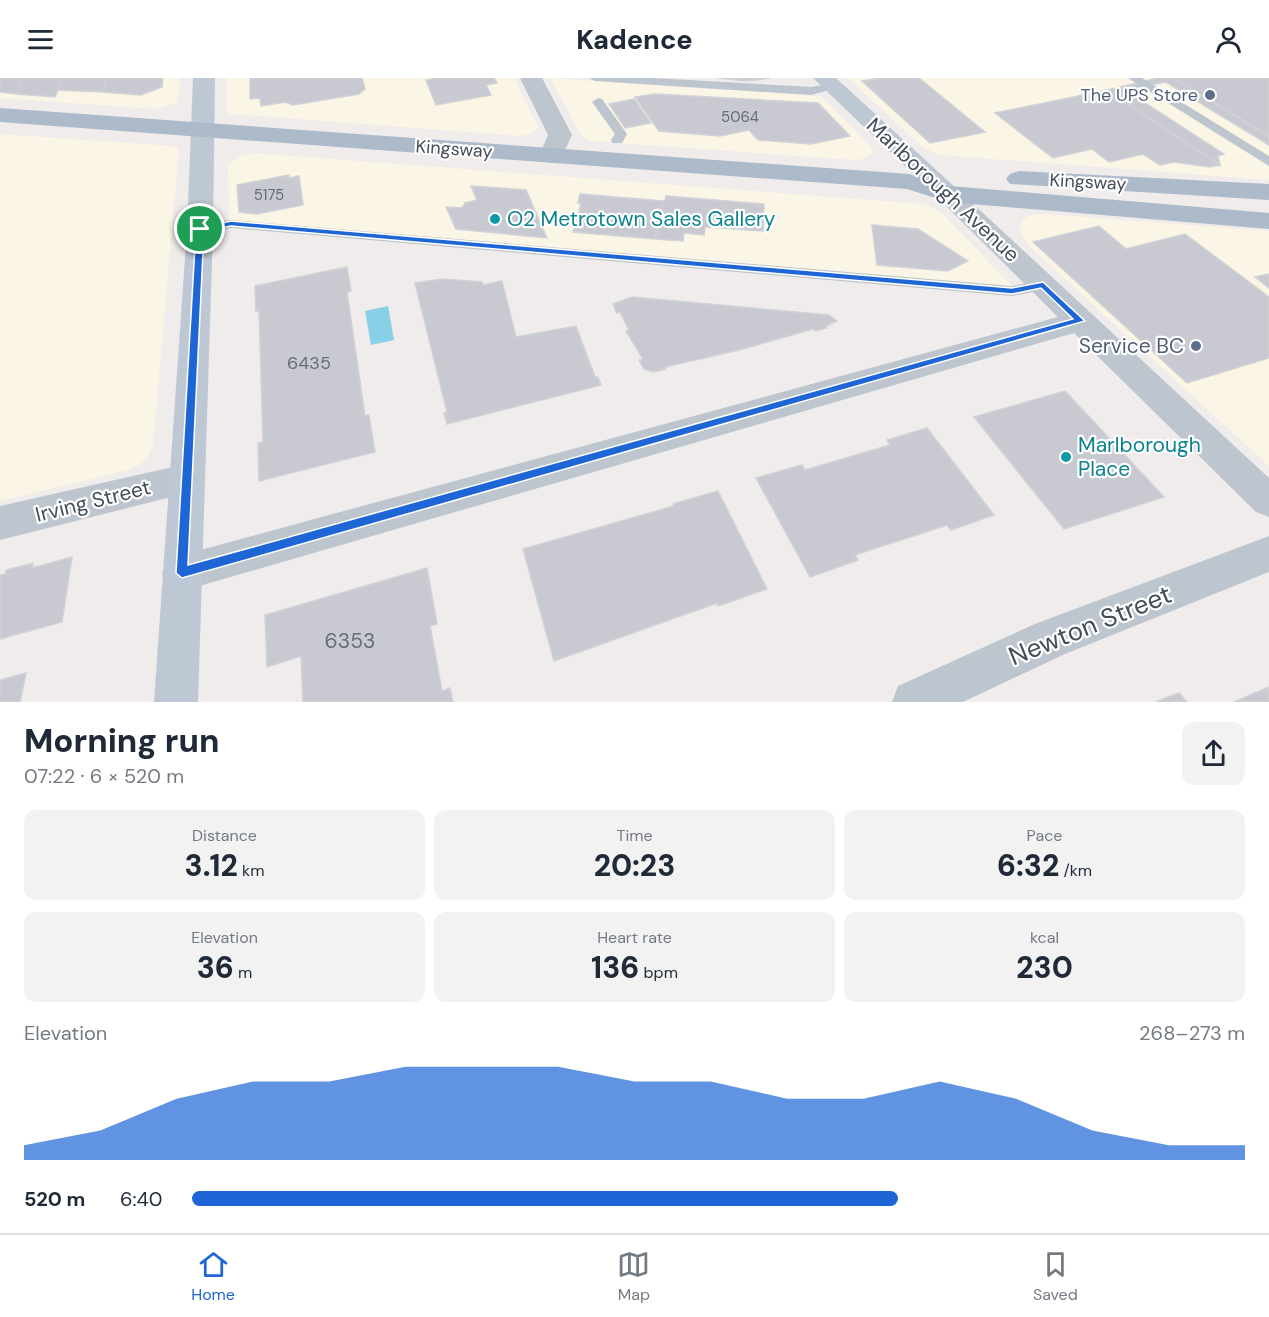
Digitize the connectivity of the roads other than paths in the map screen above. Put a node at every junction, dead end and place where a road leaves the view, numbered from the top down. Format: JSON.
{"nodes":[{"id":1,"x":204,"y":78,"type":"edge"},
{"id":2,"x":534,"y":78,"type":"edge"},
{"id":3,"x":595,"y":78,"type":"edge"},
{"id":4,"x":1134,"y":78,"type":"edge"},
{"id":5,"x":677,"y":80,"type":"edge"},
{"id":6,"x":829,"y":82,"type":"edge"},
{"id":7,"x":598,"y":102,"type":"dead end"},
{"id":8,"x":0,"y":116,"type":"edge"},
{"id":9,"x":202,"y":130,"type":"junction"},
{"id":10,"x":617,"y":140,"type":"dead end"},
{"id":11,"x":551,"y":156,"type":"junction"},
{"id":12,"x":1269,"y":162,"type":"edge"},
{"id":13,"x":917,"y":178,"type":"junction"},
{"id":14,"x":1269,"y":192,"type":"edge"},
{"id":15,"x":948,"y":194,"type":"junction"},
{"id":16,"x":1269,"y":220,"type":"edge"},
{"id":17,"x":200,"y":229,"type":"junction"},
{"id":18,"x":1043,"y":285,"type":"junction"},
{"id":19,"x":1080,"y":321,"type":"junction"},
{"id":20,"x":186,"y":479,"type":"junction"},
{"id":21,"x":1269,"y":501,"type":"edge"},
{"id":22,"x":0,"y":524,"type":"edge"},
{"id":23,"x":1269,"y":554,"type":"edge"},
{"id":24,"x":182,"y":573,"type":"junction"},
{"id":25,"x":176,"y":702,"type":"edge"},
{"id":26,"x":914,"y":702,"type":"edge"}],
"edges":[{"from":1,"to":9,"type":"main road"},
{"from":2,"to":11,"type":"street"},
{"from":3,"to":5,"type":"lane"},
{"from":4,"to":12,"type":"lane"},
{"from":5,"to":6,"type":"lane"},
{"from":6,"to":13,"type":"main road","name":"Marlborough Avenue"},
{"from":7,"to":10,"type":"lane"},
{"from":8,"to":9,"type":"main road","name":"Kingsway"},
{"from":9,"to":11,"type":"main road","name":"Kingsway"},
{"from":9,"to":17,"type":"main road"},
{"from":11,"to":13,"type":"main road","name":"Kingsway"},
{"from":13,"to":14,"type":"main road","name":"Kingsway"},
{"from":13,"to":15,"type":"main road","name":"Kingsway"},
{"from":15,"to":16,"type":"main road","name":"Kingsway"},
{"from":15,"to":18,"type":"street","name":"Marlborough Avenue"},
{"from":17,"to":18,"type":"lane"},
{"from":17,"to":20,"type":"main road"},
{"from":18,"to":19,"type":"street","name":"Marlborough Avenue"},
{"from":19,"to":21,"type":"street","name":"Marlborough Avenue"},
{"from":19,"to":24,"type":"street"},
{"from":20,"to":22,"type":"street","name":"Irving Street"},
{"from":20,"to":24,"type":"main road"},
{"from":23,"to":26,"type":"street","name":"Newton Street"},
{"from":24,"to":25,"type":"main road"}]}
